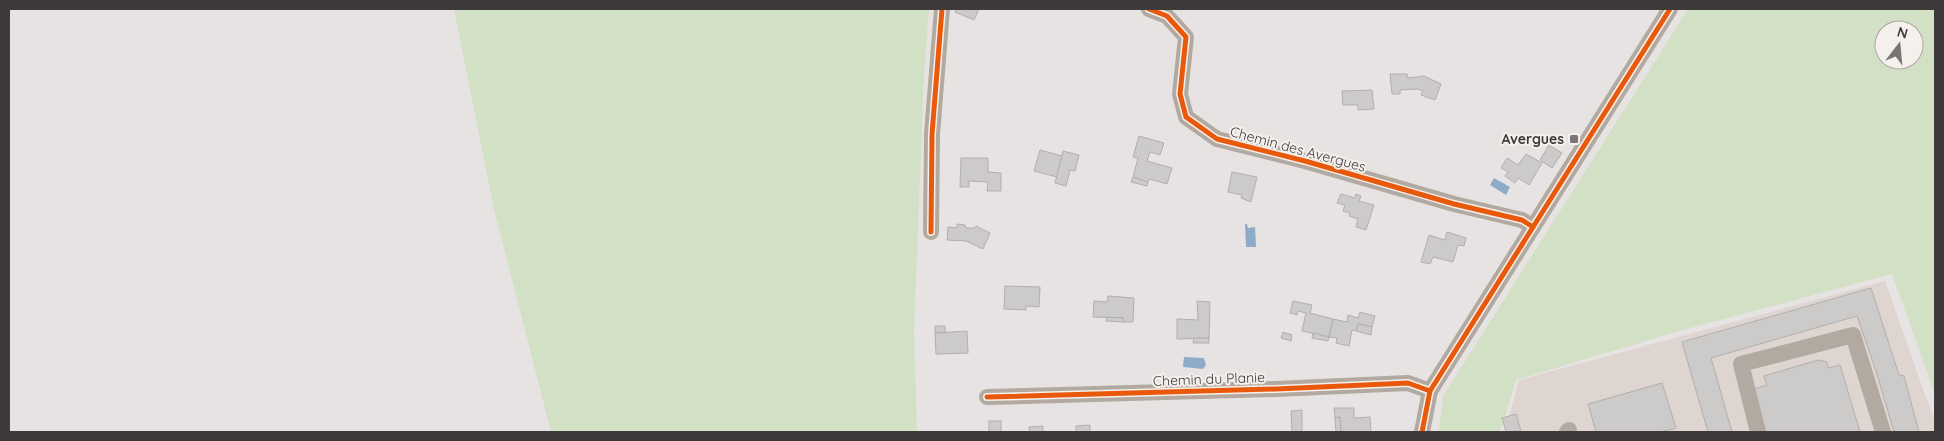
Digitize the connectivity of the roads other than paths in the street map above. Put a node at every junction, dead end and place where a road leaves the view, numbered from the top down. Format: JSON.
{"nodes":[{"id":1,"x":942,"y":9,"type":"edge"},
{"id":2,"x":1149,"y":9,"type":"edge"},
{"id":3,"x":1670,"y":9,"type":"edge"},
{"id":4,"x":1533,"y":227,"type":"junction"},
{"id":5,"x":930,"y":232,"type":"dead end"},
{"id":6,"x":1430,"y":391,"type":"junction"},
{"id":7,"x":987,"y":397,"type":"dead end"},
{"id":8,"x":1422,"y":432,"type":"edge"},
{"id":9,"x":1758,"y":432,"type":"edge"},
{"id":10,"x":1883,"y":432,"type":"edge"}],
"edges":[{"from":1,"to":5,"type":"street"},
{"from":2,"to":4,"type":"street","name":"Chemin des Avergues"},
{"from":3,"to":4,"type":"street"},
{"from":4,"to":6,"type":"street"},
{"from":6,"to":7,"type":"street","name":"Chemin du Planie"},
{"from":6,"to":8,"type":"street"},
{"from":9,"to":10,"type":"street"}]}
